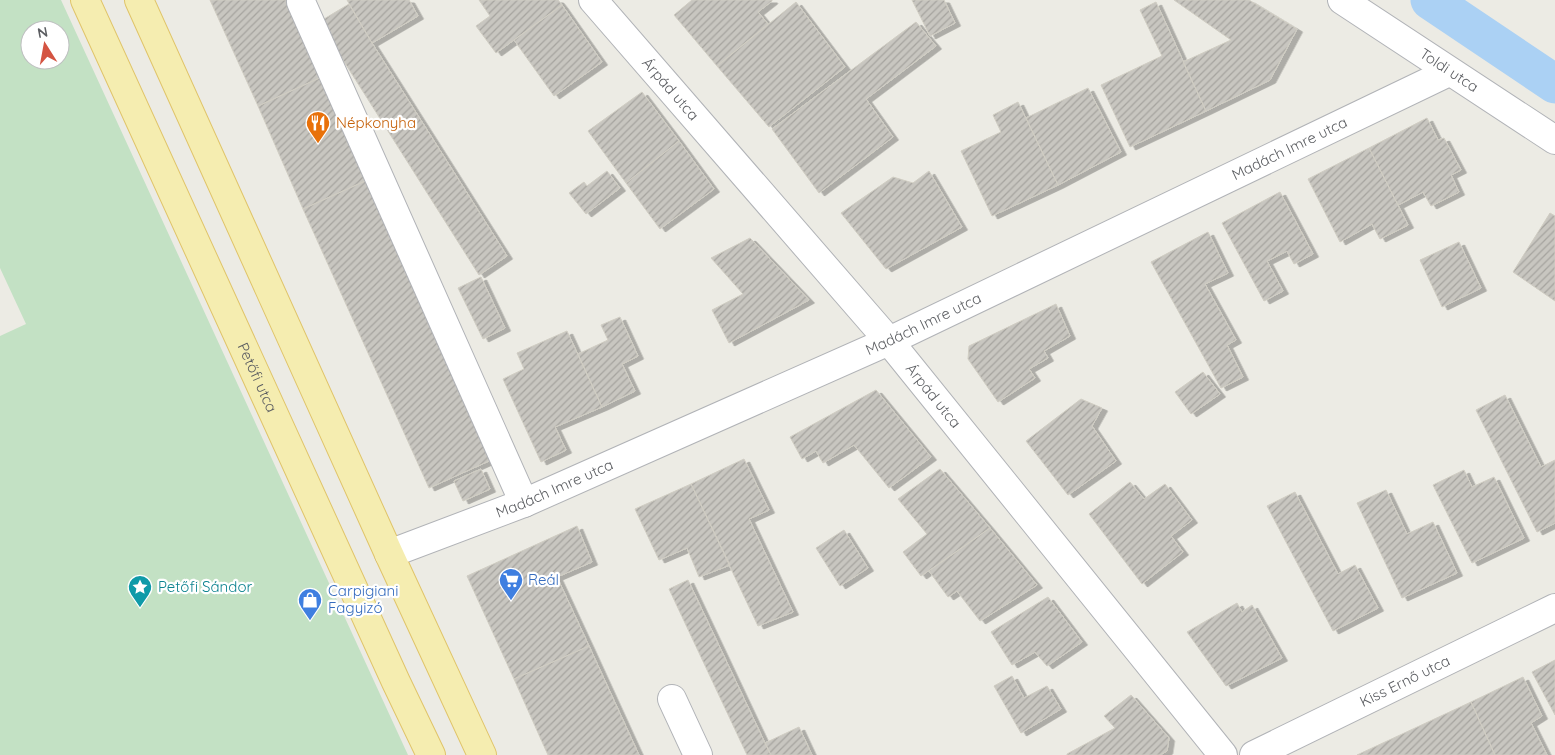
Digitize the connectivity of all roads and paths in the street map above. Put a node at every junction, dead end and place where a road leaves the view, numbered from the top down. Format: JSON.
{"nodes":[{"id":1,"x":85,"y":0,"type":"edge"},
{"id":2,"x":139,"y":0,"type":"edge"},
{"id":3,"x":594,"y":0,"type":"edge"},
{"id":4,"x":1342,"y":0,"type":"edge"},
{"id":5,"x":301,"y":2,"type":"dead end"},
{"id":6,"x":1449,"y":72,"type":"junction"},
{"id":7,"x":1555,"y":140,"type":"edge"},
{"id":8,"x":888,"y":340,"type":"junction"},
{"id":9,"x":524,"y":503,"type":"junction"},
{"id":10,"x":389,"y":554,"type":"junction"},
{"id":11,"x":1555,"y":608,"type":"edge"},
{"id":12,"x":672,"y":700,"type":"dead end"},
{"id":13,"x":431,"y":755,"type":"edge"},
{"id":14,"x":482,"y":755,"type":"edge"},
{"id":15,"x":698,"y":755,"type":"edge"},
{"id":16,"x":1223,"y":755,"type":"edge"},
{"id":17,"x":1254,"y":755,"type":"edge"}],
"edges":[{"from":1,"to":13,"type":"main road","name":"Petőfi utca"},
{"from":2,"to":10,"type":"main road"},
{"from":3,"to":8,"type":"street","name":"Árpád utca"},
{"from":4,"to":6,"type":"street","name":"Toldi utca"},
{"from":5,"to":9,"type":"street"},
{"from":6,"to":7,"type":"street","name":"Toldi utca"},
{"from":6,"to":8,"type":"street","name":"Madách Imre utca"},
{"from":8,"to":9,"type":"street","name":"Madách Imre utca"},
{"from":8,"to":16,"type":"street","name":"Árpád utca"},
{"from":9,"to":10,"type":"street","name":"Madách Imre utca"},
{"from":10,"to":14,"type":"main road"},
{"from":11,"to":17,"type":"street","name":"Kiss Ernő utca"},
{"from":12,"to":15,"type":"street"}]}
